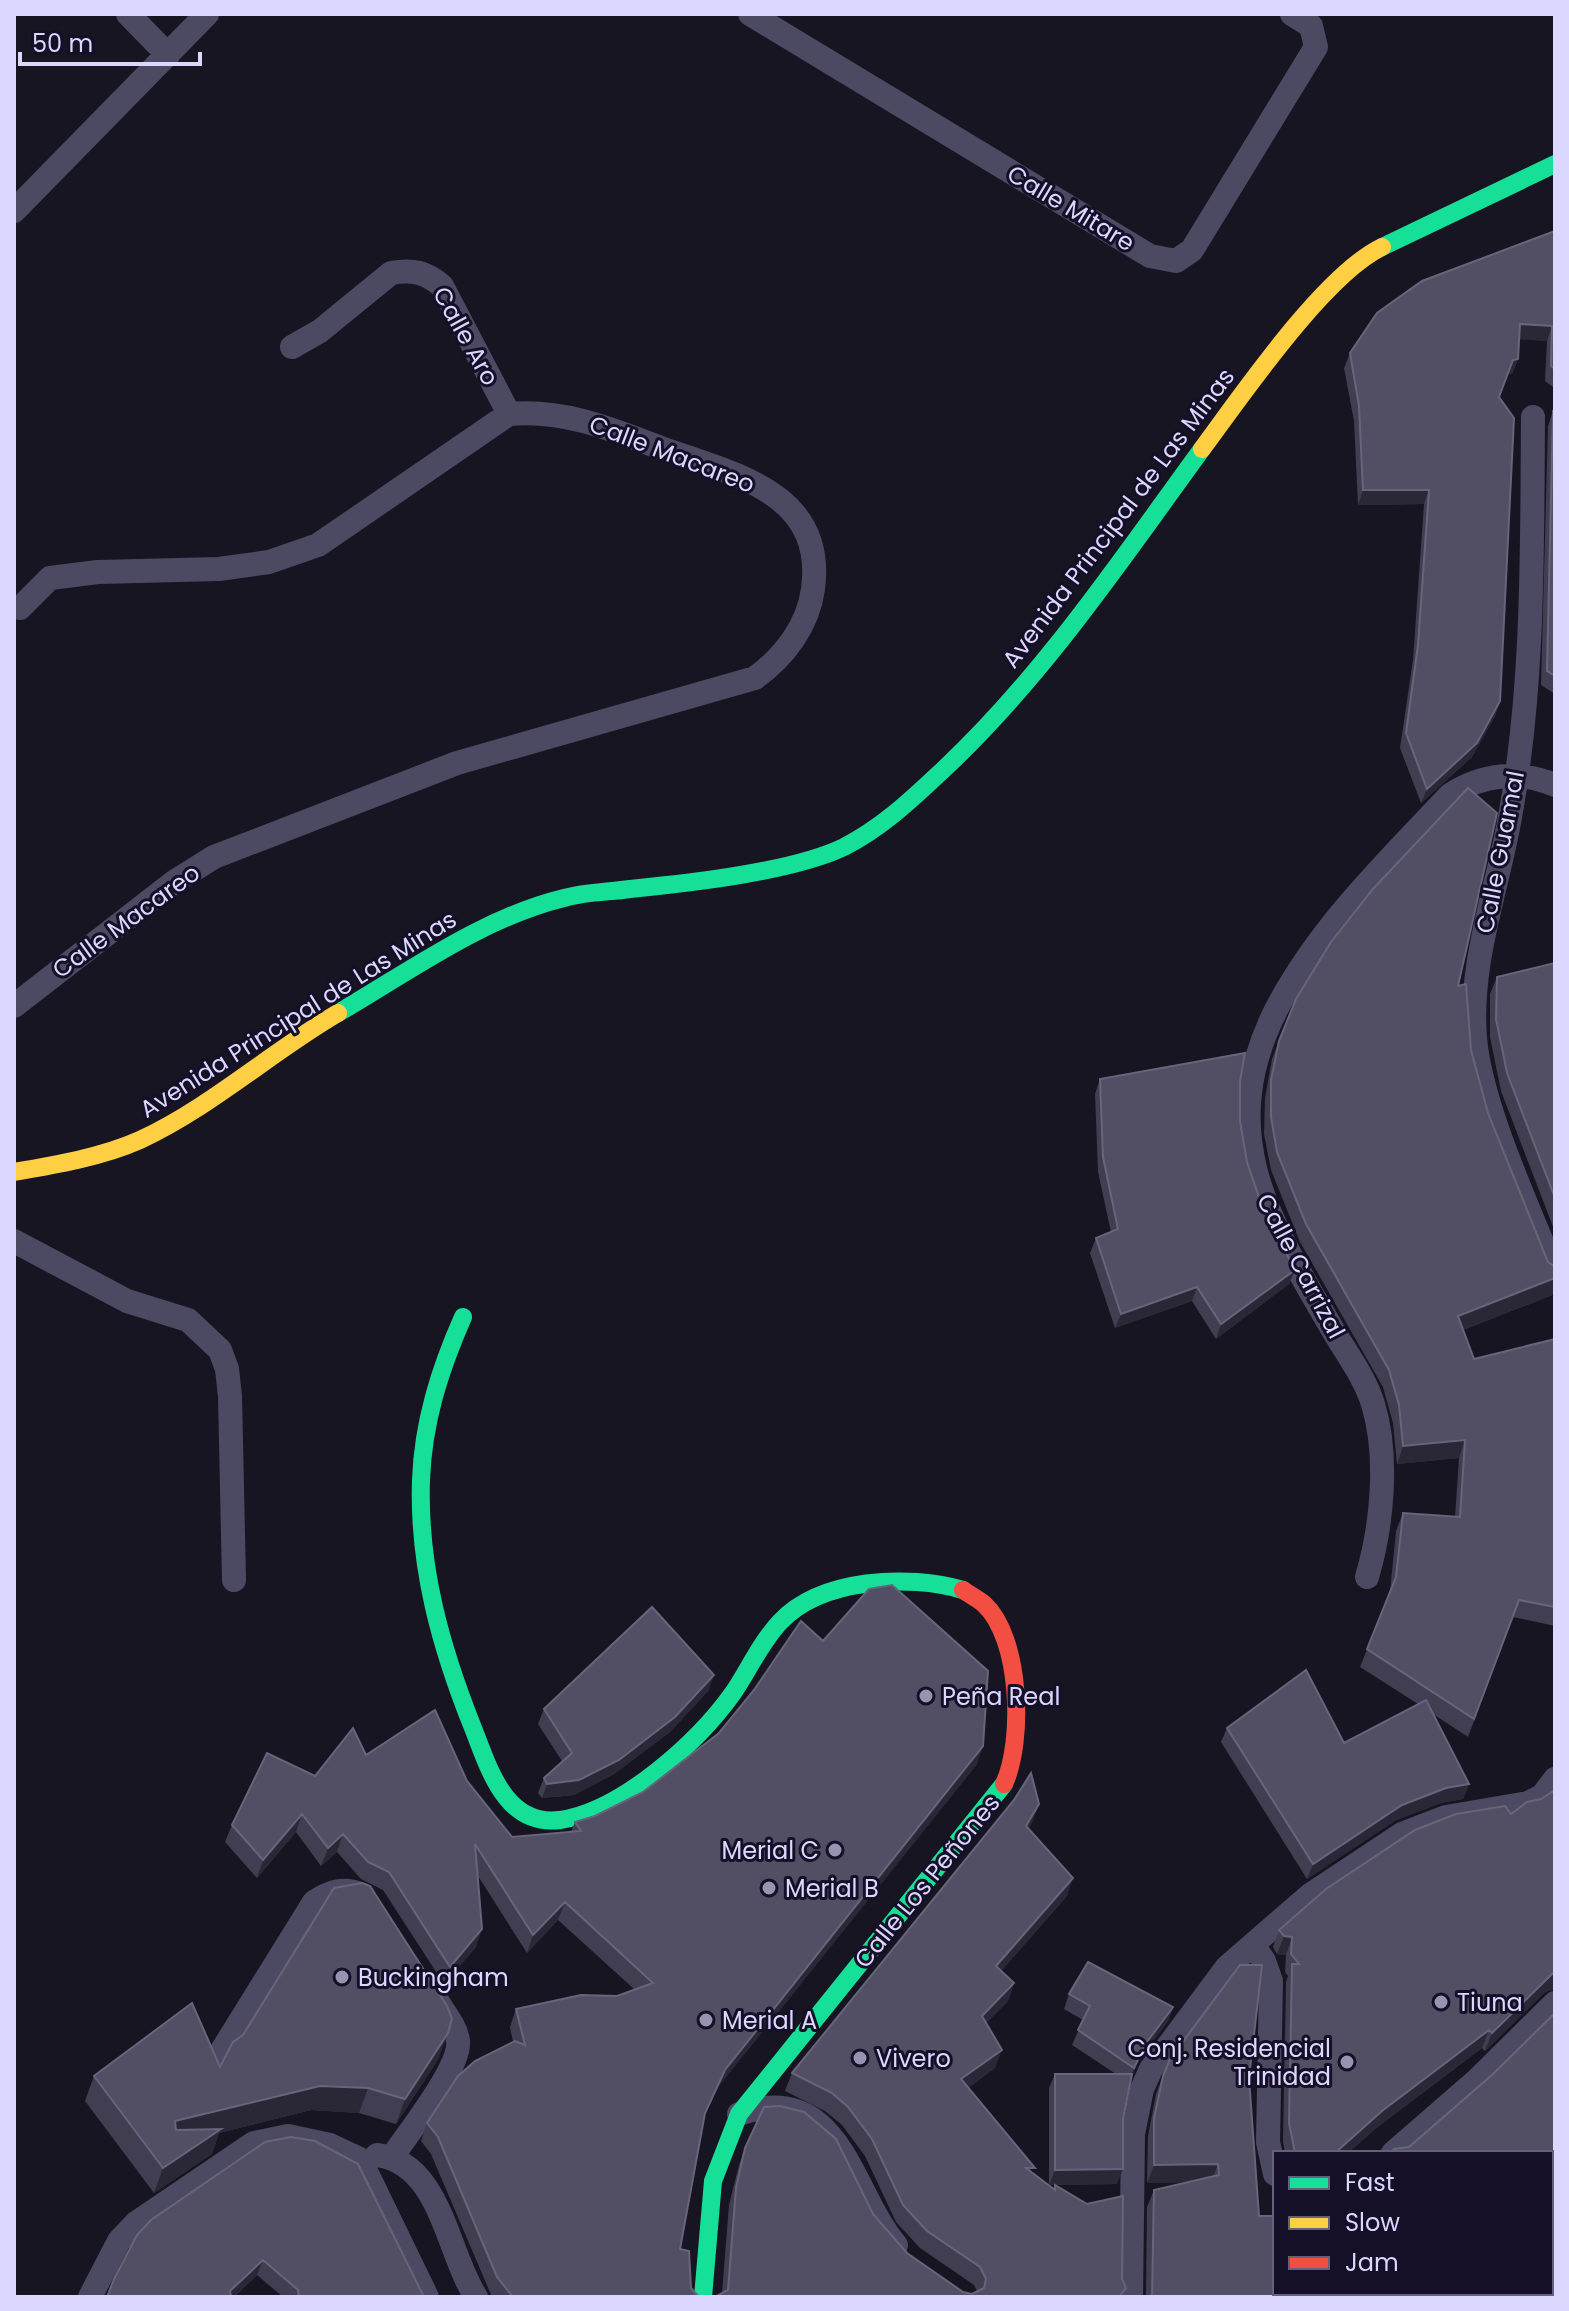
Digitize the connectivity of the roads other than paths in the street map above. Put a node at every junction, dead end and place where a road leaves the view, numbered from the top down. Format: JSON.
{"nodes":[{"id":1,"x":128,"y":14,"type":"edge"},
{"id":2,"x":207,"y":14,"type":"edge"},
{"id":3,"x":750,"y":14,"type":"edge"},
{"id":4,"x":1292,"y":14,"type":"edge"},
{"id":5,"x":168,"y":55,"type":"junction"},
{"id":6,"x":1555,"y":164,"type":"edge"},
{"id":7,"x":14,"y":211,"type":"edge"},
{"id":8,"x":292,"y":347,"type":"dead end"},
{"id":9,"x":509,"y":414,"type":"junction"},
{"id":10,"x":1533,"y":417,"type":"dead end"},
{"id":11,"x":20,"y":608,"type":"dead end"},
{"id":12,"x":1515,"y":777,"type":"junction"},
{"id":13,"x":1555,"y":785,"type":"edge"},
{"id":14,"x":14,"y":1006,"type":"edge"},
{"id":15,"x":14,"y":1172,"type":"edge"},
{"id":16,"x":14,"y":1241,"type":"edge"},
{"id":17,"x":1555,"y":1274,"type":"edge"},
{"id":18,"x":463,"y":1317,"type":"dead end"},
{"id":19,"x":1367,"y":1577,"type":"dead end"},
{"id":20,"x":234,"y":1580,"type":"dead end"},
{"id":21,"x":1555,"y":1779,"type":"edge"},
{"id":22,"x":380,"y":1911,"type":"edge"},
{"id":23,"x":1253,"y":1945,"type":"junction"},
{"id":24,"x":420,"y":1974,"type":"edge"},
{"id":25,"x":1555,"y":2003,"type":"edge"},
{"id":26,"x":221,"y":2052,"type":"dead end"},
{"id":27,"x":739,"y":2114,"type":"junction"},
{"id":28,"x":1395,"y":2151,"type":"edge"},
{"id":29,"x":392,"y":2157,"type":"junction"},
{"id":30,"x":360,"y":2159,"type":"junction"},
{"id":31,"x":1273,"y":2165,"type":"edge"},
{"id":32,"x":915,"y":2263,"type":"edge"},
{"id":33,"x":90,"y":2297,"type":"edge"},
{"id":34,"x":427,"y":2297,"type":"edge"},
{"id":35,"x":476,"y":2297,"type":"edge"},
{"id":36,"x":703,"y":2297,"type":"edge"},
{"id":37,"x":1131,"y":2297,"type":"edge"}],
"edges":[{"from":1,"to":5,"type":"street"},
{"from":2,"to":5,"type":"street"},
{"from":3,"to":4,"type":"street","name":"Calle Mitare"},
{"from":5,"to":7,"type":"street"},
{"from":6,"to":15,"type":"street","name":"Avenida Principal de Las Minas"},
{"from":8,"to":9,"type":"street","name":"Calle Aro"},
{"from":9,"to":11,"type":"street"},
{"from":9,"to":14,"type":"street","name":"Calle Macareo"},
{"from":10,"to":12,"type":"street","name":"Calle Guamal"},
{"from":12,"to":13,"type":"street","name":"Calle Carrizal"},
{"from":12,"to":17,"type":"street","name":"Calle Guamal"},
{"from":12,"to":19,"type":"street","name":"Calle Carrizal"},
{"from":16,"to":20,"type":"street"},
{"from":18,"to":27,"type":"street","name":"Calle Los Peñones"},
{"from":21,"to":23,"type":"street"},
{"from":22,"to":26,"type":"street"},
{"from":23,"to":31,"type":"street"},
{"from":23,"to":37,"type":"street"},
{"from":24,"to":29,"type":"street"},
{"from":25,"to":28,"type":"street"},
{"from":27,"to":32,"type":"street"},
{"from":27,"to":36,"type":"street","name":"Calle Los Peñones"},
{"from":29,"to":30,"type":"street"},
{"from":29,"to":35,"type":"street"},
{"from":30,"to":33,"type":"street"},
{"from":30,"to":34,"type":"street"}]}
